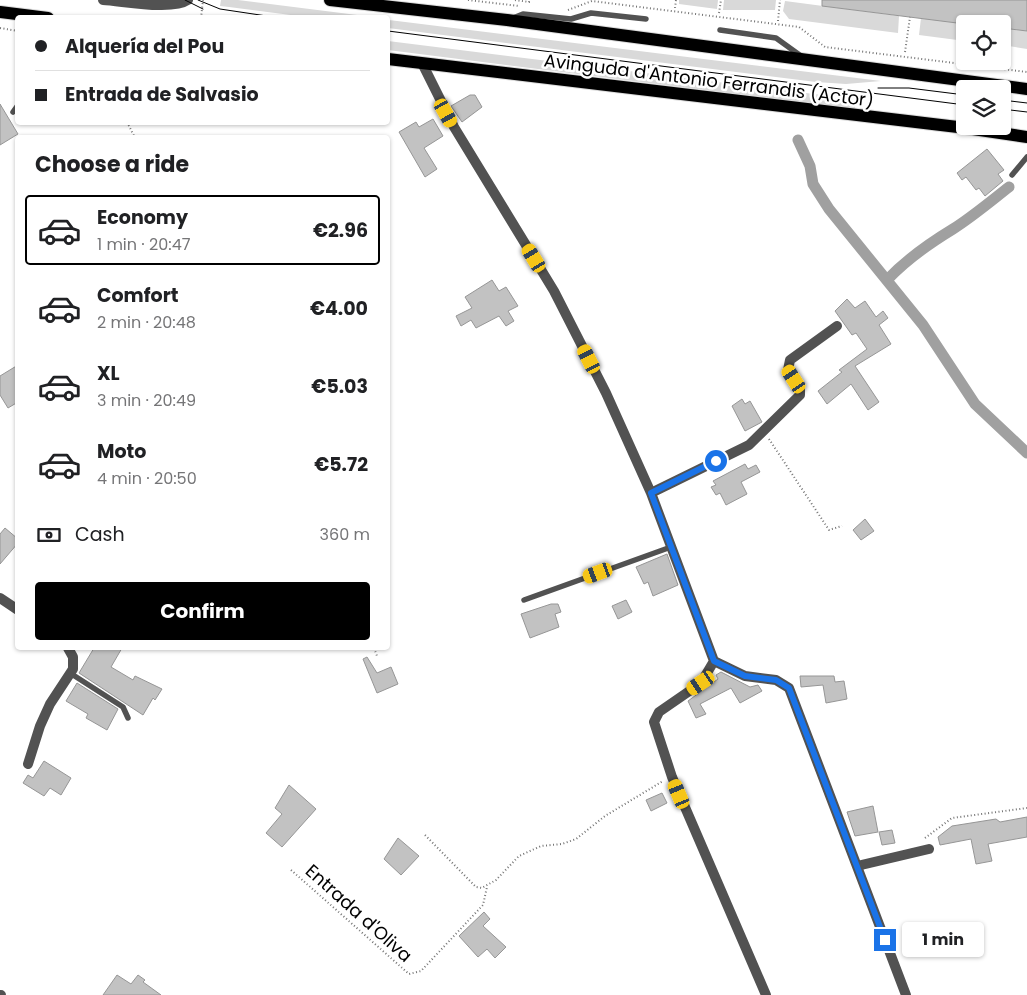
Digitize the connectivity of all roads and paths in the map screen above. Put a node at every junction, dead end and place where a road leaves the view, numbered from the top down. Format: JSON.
{"nodes":[{"id":1,"x":103,"y":0,"type":"edge"},
{"id":2,"x":188,"y":0,"type":"edge"},
{"id":3,"x":203,"y":0,"type":"edge"},
{"id":4,"x":330,"y":0,"type":"edge"},
{"id":5,"x":515,"y":0,"type":"edge"},
{"id":6,"x":529,"y":0,"type":"edge"},
{"id":7,"x":676,"y":0,"type":"edge"},
{"id":8,"x":721,"y":0,"type":"edge"},
{"id":9,"x":780,"y":0,"type":"edge"},
{"id":10,"x":354,"y":1,"type":"edge"},
{"id":11,"x":368,"y":2,"type":"edge"},
{"id":12,"x":675,"y":8,"type":"dead end"},
{"id":13,"x":0,"y":12,"type":"edge"},
{"id":14,"x":719,"y":13,"type":"dead end"},
{"id":15,"x":24,"y":15,"type":"edge"},
{"id":16,"x":201,"y":15,"type":"edge"},
{"id":17,"x":910,"y":17,"type":"dead end"},
{"id":18,"x":646,"y":19,"type":"dead end"},
{"id":19,"x":507,"y":20,"type":"junction"},
{"id":20,"x":778,"y":21,"type":"dead end"},
{"id":21,"x":0,"y":28,"type":"edge"},
{"id":22,"x":15,"y":30,"type":"edge"},
{"id":23,"x":720,"y":30,"type":"dead end"},
{"id":24,"x":905,"y":52,"type":"dead end"},
{"id":25,"x":390,"y":59,"type":"edge"},
{"id":26,"x":807,"y":60,"type":"junction"},
{"id":27,"x":422,"y":63,"type":"junction"},
{"id":28,"x":1027,"y":89,"type":"edge"},
{"id":29,"x":15,"y":109,"type":"edge"},
{"id":30,"x":13,"y":112,"type":"dead end"},
{"id":31,"x":1027,"y":137,"type":"edge"},
{"id":32,"x":1027,"y":157,"type":"edge"},
{"id":33,"x":1012,"y":175,"type":"dead end"},
{"id":34,"x":837,"y":326,"type":"dead end"},
{"id":35,"x":759,"y":433,"type":"junction"},
{"id":36,"x":651,"y":493,"type":"junction"},
{"id":37,"x":842,"y":526,"type":"dead end"},
{"id":38,"x":671,"y":547,"type":"junction"},
{"id":39,"x":0,"y":598,"type":"edge"},
{"id":40,"x":524,"y":600,"type":"dead end"},
{"id":41,"x":15,"y":608,"type":"edge"},
{"id":42,"x":69,"y":650,"type":"edge"},
{"id":43,"x":375,"y":650,"type":"edge"},
{"id":44,"x":377,"y":656,"type":"dead end"},
{"id":45,"x":714,"y":661,"type":"junction"},
{"id":46,"x":70,"y":673,"type":"junction"},
{"id":47,"x":128,"y":718,"type":"dead end"},
{"id":48,"x":28,"y":764,"type":"dead end"},
{"id":49,"x":672,"y":777,"type":"junction"},
{"id":50,"x":1027,"y":808,"type":"edge"},
{"id":51,"x":425,"y":835,"type":"dead end"},
{"id":52,"x":925,"y":845,"type":"joint"},
{"id":53,"x":856,"y":866,"type":"junction"},
{"id":54,"x":291,"y":870,"type":"dead end"},
{"id":55,"x":487,"y":887,"type":"junction"},
{"id":56,"x":766,"y":995,"type":"edge"},
{"id":57,"x":906,"y":995,"type":"edge"}],
"edges":[{"from":1,"to":2,"type":"street"},
{"from":3,"to":16,"type":"path"},
{"from":4,"to":10,"type":"main road","name":"Avinguda d'Antonio Ferrandis (Actor)"},
{"from":5,"to":6,"type":"path"},
{"from":7,"to":12,"type":"path"},
{"from":8,"to":14,"type":"path"},
{"from":9,"to":20,"type":"path"},
{"from":10,"to":11,"type":"main road","name":"Avinguda d'Antonio Ferrandis (Actor)"},
{"from":11,"to":19,"type":"main road","name":"Avinguda d'Antonio Ferrandis (Actor)"},
{"from":13,"to":15,"type":"main road"},
{"from":17,"to":24,"type":"path"},
{"from":18,"to":19,"type":"lane"},
{"from":19,"to":26,"type":"main road","name":"Avinguda d'Antonio Ferrandis (Actor)"},
{"from":21,"to":22,"type":"path"},
{"from":23,"to":26,"type":"lane"},
{"from":25,"to":27,"type":"main road","name":"Avinguda d'Antonio Ferrandis (Actor)"},
{"from":26,"to":28,"type":"main road","name":"Avinguda d'Antonio Ferrandis (Actor)"},
{"from":27,"to":31,"type":"main road","name":"Avinguda d'Antonio Ferrandis (Actor)"},
{"from":27,"to":36,"type":"street"},
{"from":29,"to":30,"type":"lane"},
{"from":32,"to":33,"type":"lane"},
{"from":34,"to":35,"type":"street"},
{"from":35,"to":36,"type":"street"},
{"from":35,"to":37,"type":"path"},
{"from":36,"to":38,"type":"street"},
{"from":38,"to":40,"type":"lane"},
{"from":38,"to":45,"type":"street"},
{"from":39,"to":41,"type":"street"},
{"from":42,"to":46,"type":"street"},
{"from":43,"to":44,"type":"path"},
{"from":45,"to":49,"type":"street"},
{"from":45,"to":53,"type":"street"},
{"from":46,"to":47,"type":"lane"},
{"from":46,"to":48,"type":"street"},
{"from":49,"to":55,"type":"path","name":"Entrada d'Oliva"},
{"from":49,"to":56,"type":"street"},
{"from":50,"to":52,"type":"path"},
{"from":51,"to":55,"type":"path"},
{"from":52,"to":53,"type":"street"},
{"from":53,"to":57,"type":"street"},
{"from":54,"to":55,"type":"path","name":"Entrada d'Oliva"}]}
